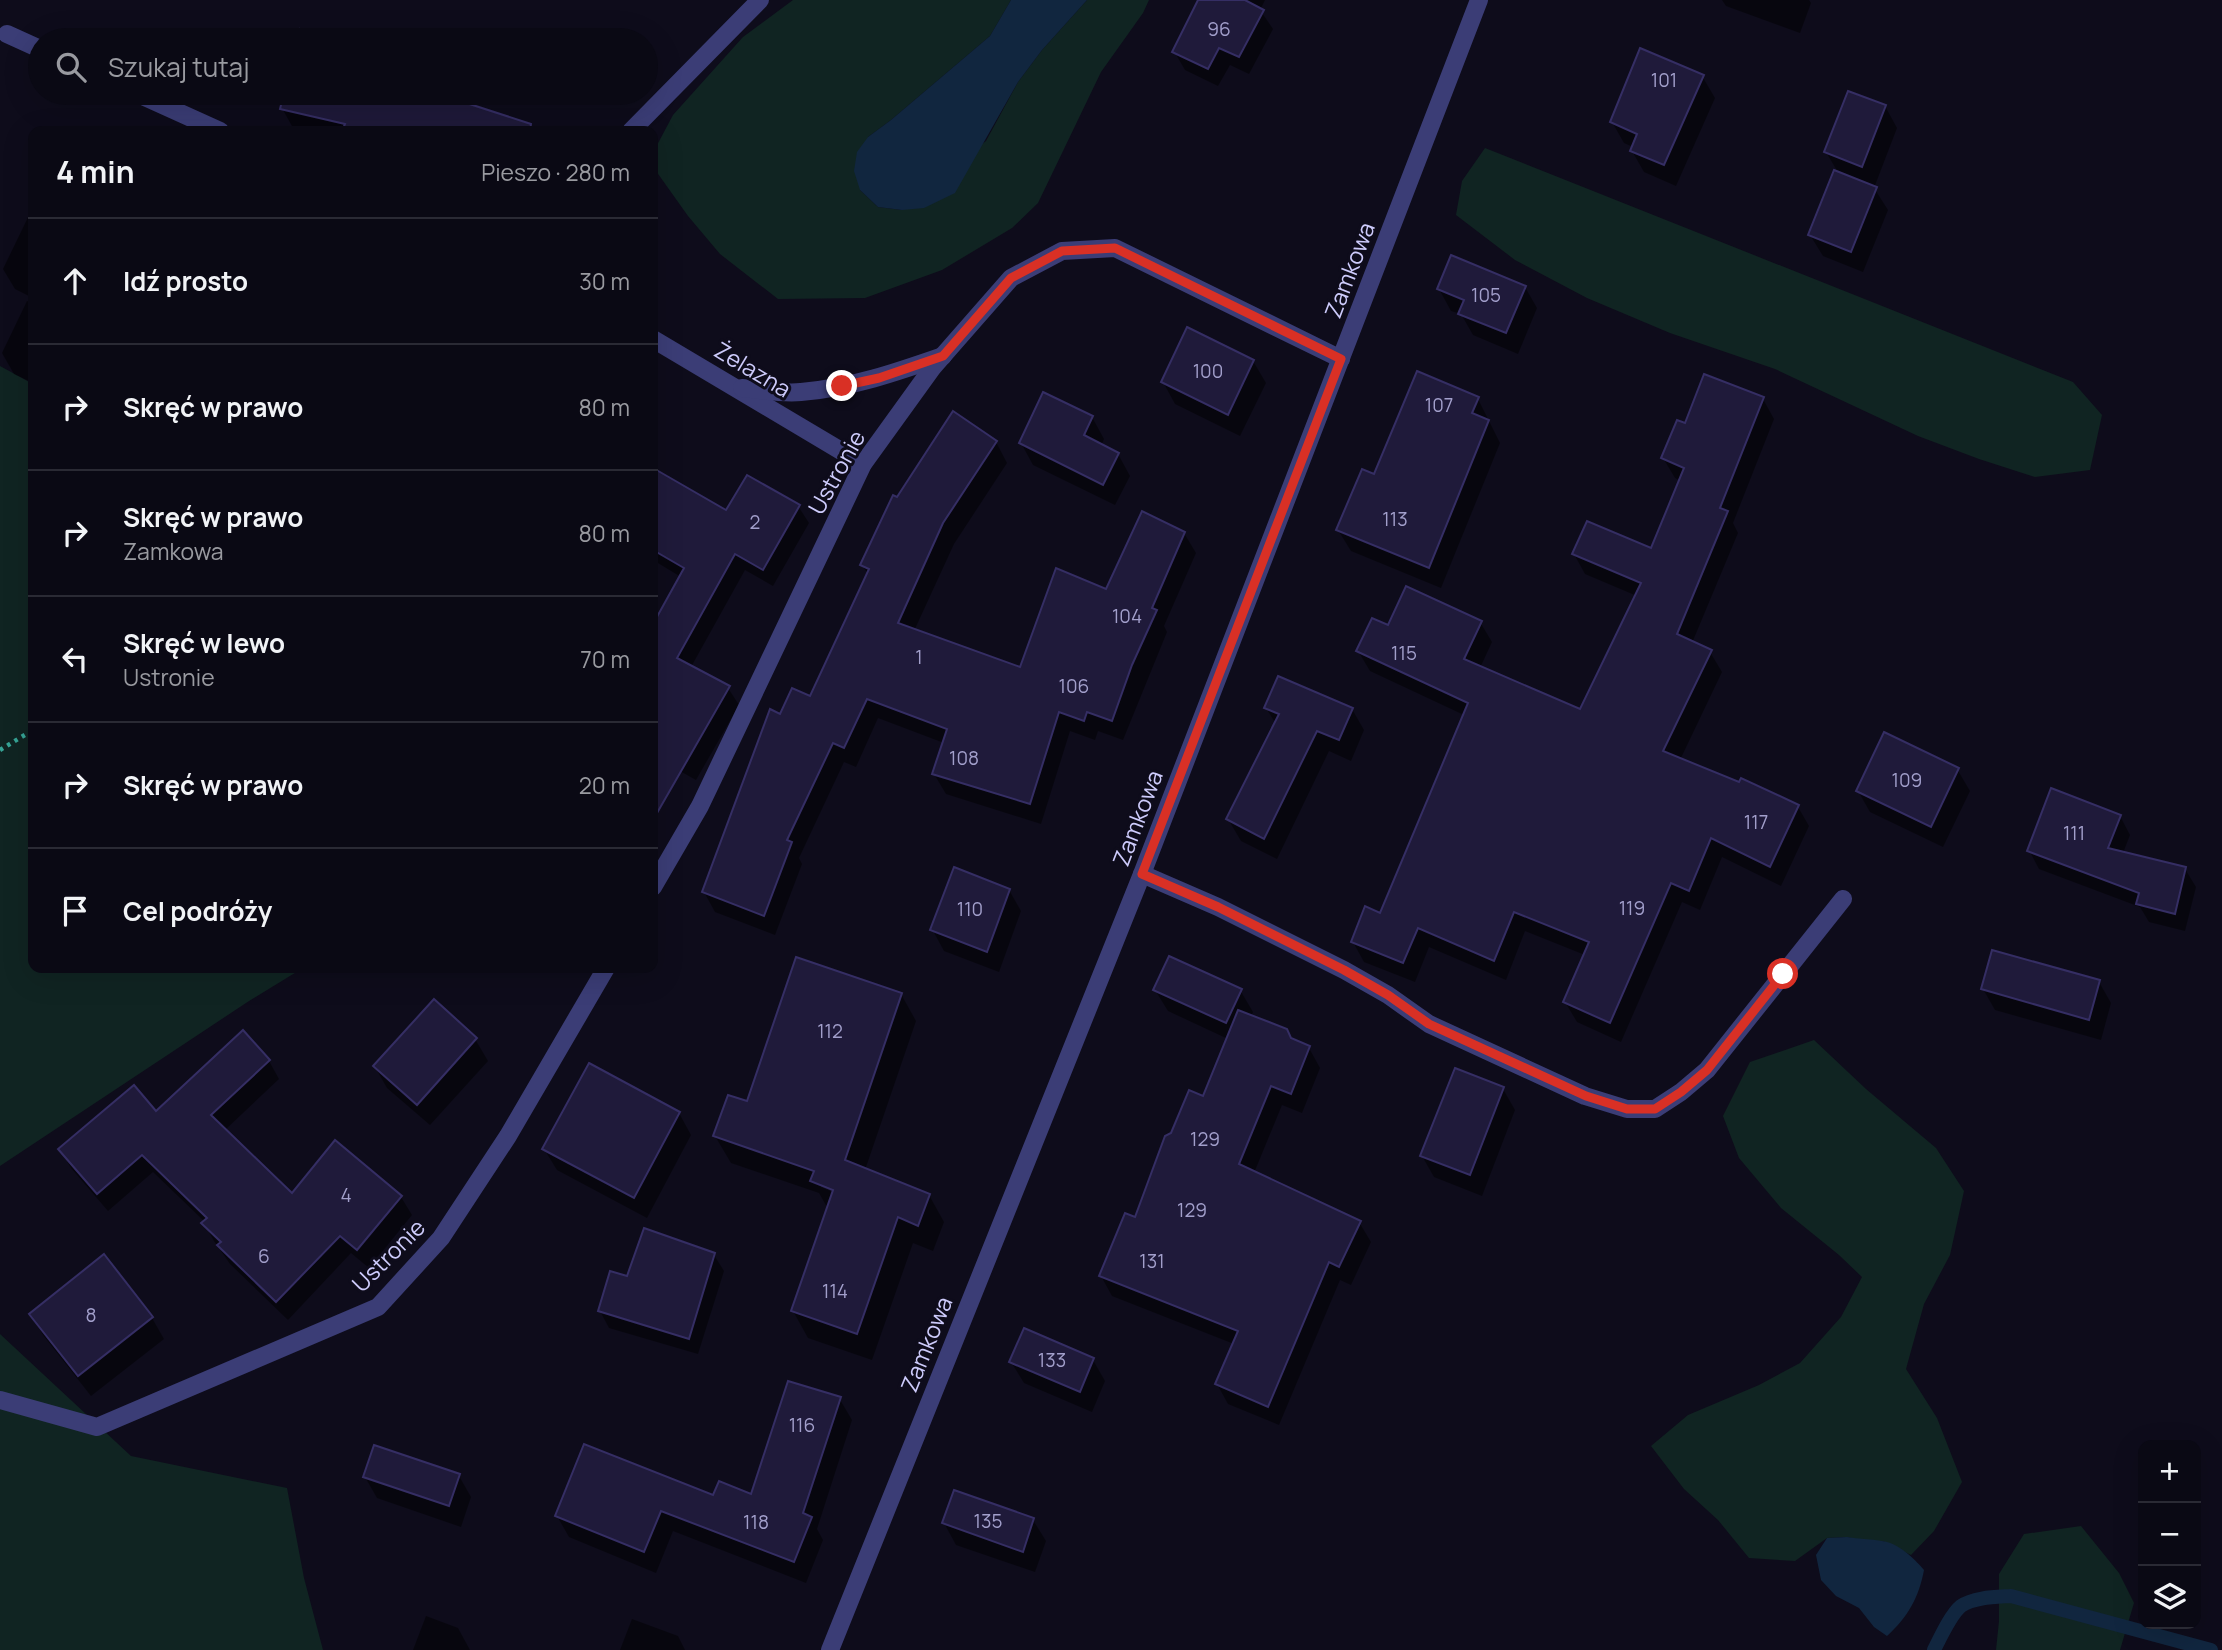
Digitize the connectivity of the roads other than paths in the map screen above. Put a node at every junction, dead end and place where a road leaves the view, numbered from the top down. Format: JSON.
{"nodes":[{"id":1,"x":760,"y":0,"type":"edge"},
{"id":2,"x":1479,"y":0,"type":"edge"},
{"id":3,"x":7,"y":34,"type":"dead end"},
{"id":4,"x":28,"y":44,"type":"edge"},
{"id":5,"x":658,"y":104,"type":"edge"},
{"id":6,"x":163,"y":105,"type":"edge"},
{"id":7,"x":657,"y":105,"type":"edge"},
{"id":8,"x":209,"y":126,"type":"edge"},
{"id":9,"x":636,"y":126,"type":"edge"},
{"id":10,"x":658,"y":342,"type":"edge"},
{"id":11,"x":943,"y":356,"type":"junction"},
{"id":12,"x":1341,"y":359,"type":"junction"},
{"id":13,"x":738,"y":388,"type":"junction"},
{"id":14,"x":863,"y":464,"type":"junction"},
{"id":15,"x":1142,"y":874,"type":"junction"},
{"id":16,"x":658,"y":878,"type":"edge"},
{"id":17,"x":1843,"y":899,"type":"dead end"},
{"id":18,"x":603,"y":973,"type":"edge"},
{"id":19,"x":0,"y":1400,"type":"edge"},
{"id":20,"x":830,"y":1650,"type":"edge"}],
"edges":[{"from":1,"to":5,"type":"street"},
{"from":2,"to":12,"type":"street","name":"Zamkowa"},
{"from":3,"to":4,"type":"street"},
{"from":6,"to":8,"type":"street"},
{"from":7,"to":9,"type":"street"},
{"from":10,"to":13,"type":"street","name":"Żelazna"},
{"from":11,"to":12,"type":"street","name":"Ustronie"},
{"from":11,"to":13,"type":"street"},
{"from":11,"to":14,"type":"street","name":"Ustronie"},
{"from":12,"to":15,"type":"street","name":"Zamkowa"},
{"from":13,"to":14,"type":"street","name":"Żelazna"},
{"from":14,"to":16,"type":"street","name":"Ustronie"},
{"from":15,"to":17,"type":"street"},
{"from":15,"to":20,"type":"street","name":"Zamkowa"},
{"from":18,"to":19,"type":"street","name":"Ustronie"}]}
